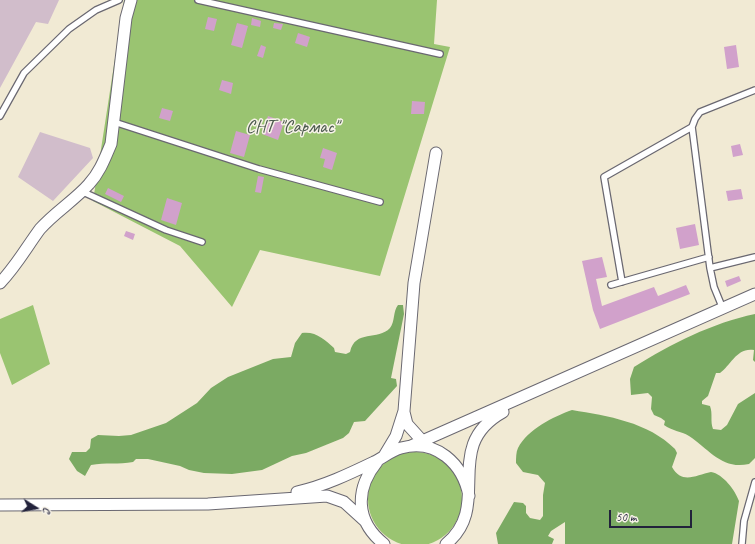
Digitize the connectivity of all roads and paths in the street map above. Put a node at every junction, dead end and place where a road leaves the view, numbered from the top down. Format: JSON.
{"nodes":[{"id":1,"x":119,"y":0,"type":"edge"},
{"id":2,"x":131,"y":0,"type":"edge"},
{"id":3,"x":198,"y":0,"type":"edge"},
{"id":4,"x":440,"y":54,"type":"dead end"},
{"id":5,"x":755,"y":90,"type":"edge"},
{"id":6,"x":0,"y":116,"type":"edge"},
{"id":7,"x":114,"y":122,"type":"junction"},
{"id":8,"x":692,"y":127,"type":"junction"},
{"id":9,"x":436,"y":153,"type":"dead end"},
{"id":10,"x":81,"y":191,"type":"junction"},
{"id":11,"x":380,"y":202,"type":"dead end"},
{"id":12,"x":202,"y":242,"type":"dead end"},
{"id":13,"x":709,"y":257,"type":"junction"},
{"id":14,"x":755,"y":257,"type":"edge"},
{"id":15,"x":710,"y":268,"type":"junction"},
{"id":16,"x":622,"y":282,"type":"junction"},
{"id":17,"x":0,"y":283,"type":"edge"},
{"id":18,"x":611,"y":285,"type":"dead end"},
{"id":19,"x":755,"y":294,"type":"edge"},
{"id":20,"x":723,"y":308,"type":"junction"},
{"id":21,"x":549,"y":386,"type":"junction"},
{"id":22,"x":404,"y":411,"type":"junction"},
{"id":23,"x":421,"y":441,"type":"junction"},
{"id":24,"x":411,"y":446,"type":"junction"},
{"id":25,"x":431,"y":448,"type":"junction"},
{"id":26,"x":381,"y":458,"type":"junction"},
{"id":27,"x":755,"y":482,"type":"edge"},
{"id":28,"x":469,"y":496,"type":"junction"},
{"id":29,"x":271,"y":499,"type":"junction"},
{"id":30,"x":0,"y":505,"type":"edge"},
{"id":31,"x":367,"y":525,"type":"junction"},
{"id":32,"x":372,"y":544,"type":"edge"},
{"id":33,"x":384,"y":544,"type":"edge"},
{"id":34,"x":446,"y":544,"type":"edge"},
{"id":35,"x":742,"y":544,"type":"edge"}],
"edges":[{"from":1,"to":6,"type":"lane"},
{"from":2,"to":7,"type":"street"},
{"from":3,"to":4,"type":"lane"},
{"from":5,"to":8,"type":"lane"},
{"from":7,"to":10,"type":"street"},
{"from":7,"to":11,"type":"lane"},
{"from":8,"to":13,"type":"lane"},
{"from":8,"to":16,"type":"lane"},
{"from":9,"to":22,"type":"street"},
{"from":10,"to":12,"type":"lane"},
{"from":10,"to":17,"type":"street"},
{"from":13,"to":15,"type":"lane"},
{"from":13,"to":16,"type":"lane"},
{"from":14,"to":15,"type":"lane"},
{"from":15,"to":20,"type":"lane"},
{"from":16,"to":18,"type":"lane"},
{"from":19,"to":20,"type":"street"},
{"from":20,"to":21,"type":"street"},
{"from":21,"to":23,"type":"street"},
{"from":21,"to":28,"type":"street"},
{"from":22,"to":23,"type":"street"},
{"from":22,"to":26,"type":"street"},
{"from":23,"to":24,"type":"street"},
{"from":23,"to":25,"type":"street"},
{"from":24,"to":25,"type":"street"},
{"from":24,"to":26,"type":"street"},
{"from":25,"to":28,"type":"street"},
{"from":26,"to":29,"type":"street"},
{"from":26,"to":31,"type":"street"},
{"from":27,"to":35,"type":"lane"},
{"from":28,"to":34,"type":"street"},
{"from":29,"to":30,"type":"street"},
{"from":29,"to":31,"type":"street"},
{"from":31,"to":32,"type":"street"},
{"from":31,"to":33,"type":"street"}]}
